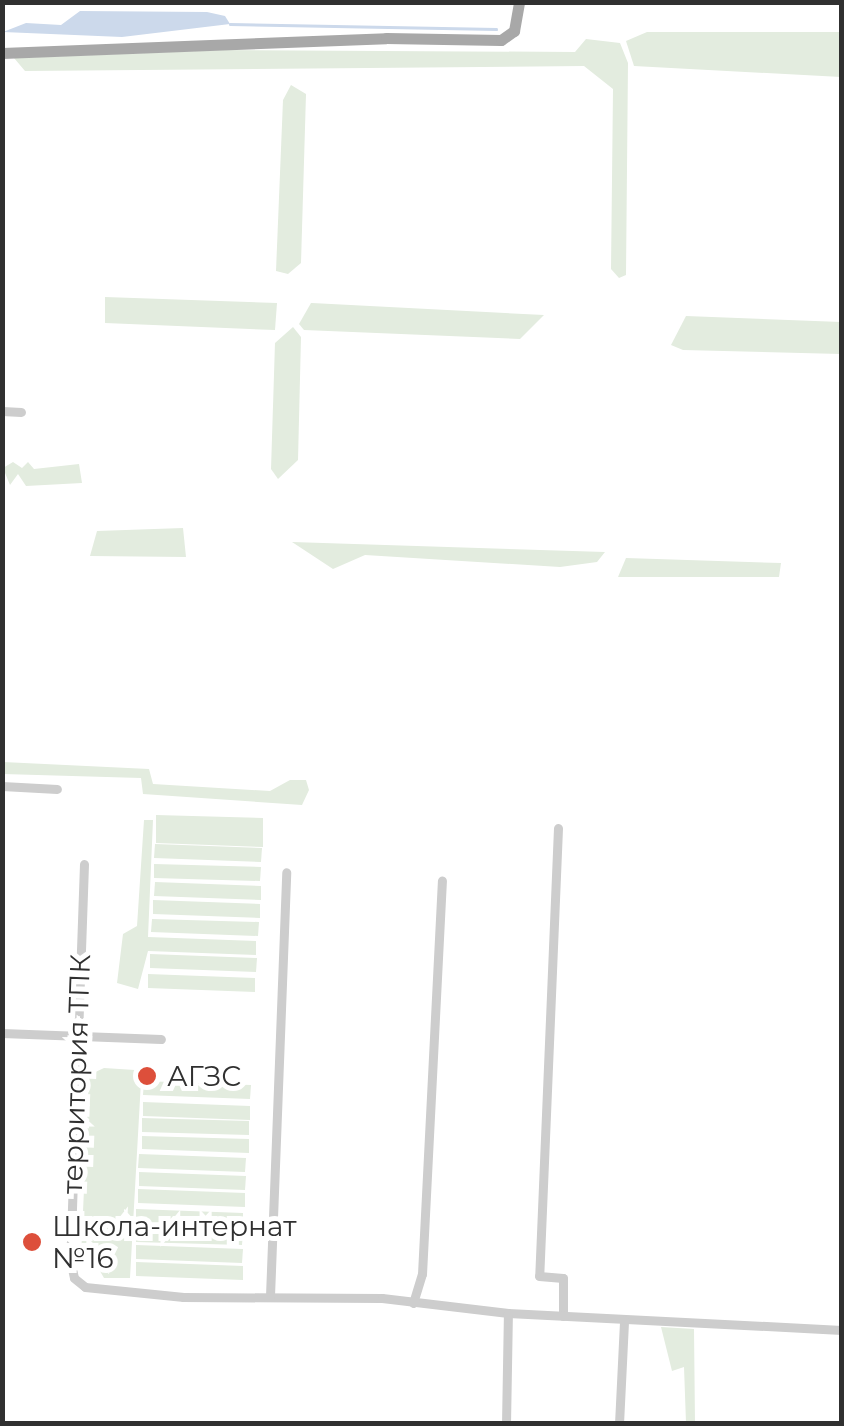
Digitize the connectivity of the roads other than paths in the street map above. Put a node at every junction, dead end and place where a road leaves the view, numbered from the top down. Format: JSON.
{"nodes":[{"id":1,"x":519,"y":2,"type":"edge"},
{"id":2,"x":2,"y":53,"type":"edge"},
{"id":3,"x":2,"y":411,"type":"edge"},
{"id":4,"x":21,"y":412,"type":"dead end"},
{"id":5,"x":2,"y":786,"type":"edge"},
{"id":6,"x":57,"y":788,"type":"dead end"},
{"id":7,"x":558,"y":828,"type":"dead end"},
{"id":8,"x":84,"y":864,"type":"dead end"},
{"id":9,"x":286,"y":872,"type":"dead end"},
{"id":10,"x":442,"y":880,"type":"dead end"},
{"id":11,"x":2,"y":1033,"type":"edge"},
{"id":12,"x":77,"y":1035,"type":"junction"},
{"id":13,"x":161,"y":1039,"type":"dead end"},
{"id":14,"x":270,"y":1296,"type":"junction"},
{"id":15,"x":413,"y":1303,"type":"junction"},
{"id":16,"x":508,"y":1313,"type":"junction"},
{"id":17,"x":563,"y":1316,"type":"junction"},
{"id":18,"x":624,"y":1320,"type":"junction"},
{"id":19,"x":842,"y":1330,"type":"edge"},
{"id":20,"x":506,"y":1424,"type":"edge"},
{"id":21,"x":619,"y":1424,"type":"edge"}],
"edges":[{"from":1,"to":2,"type":"main road"},
{"from":3,"to":4,"type":"street"},
{"from":5,"to":6,"type":"street"},
{"from":7,"to":17,"type":"street"},
{"from":8,"to":12,"type":"street","name":"территория ТПК"},
{"from":9,"to":14,"type":"street"},
{"from":10,"to":15,"type":"street"},
{"from":11,"to":12,"type":"street"},
{"from":12,"to":13,"type":"street"},
{"from":12,"to":14,"type":"street","name":"территория ТПК"},
{"from":14,"to":15,"type":"street"},
{"from":15,"to":16,"type":"street"},
{"from":16,"to":17,"type":"street"},
{"from":16,"to":20,"type":"street"},
{"from":17,"to":18,"type":"street"},
{"from":18,"to":19,"type":"street"},
{"from":18,"to":21,"type":"street"}]}
